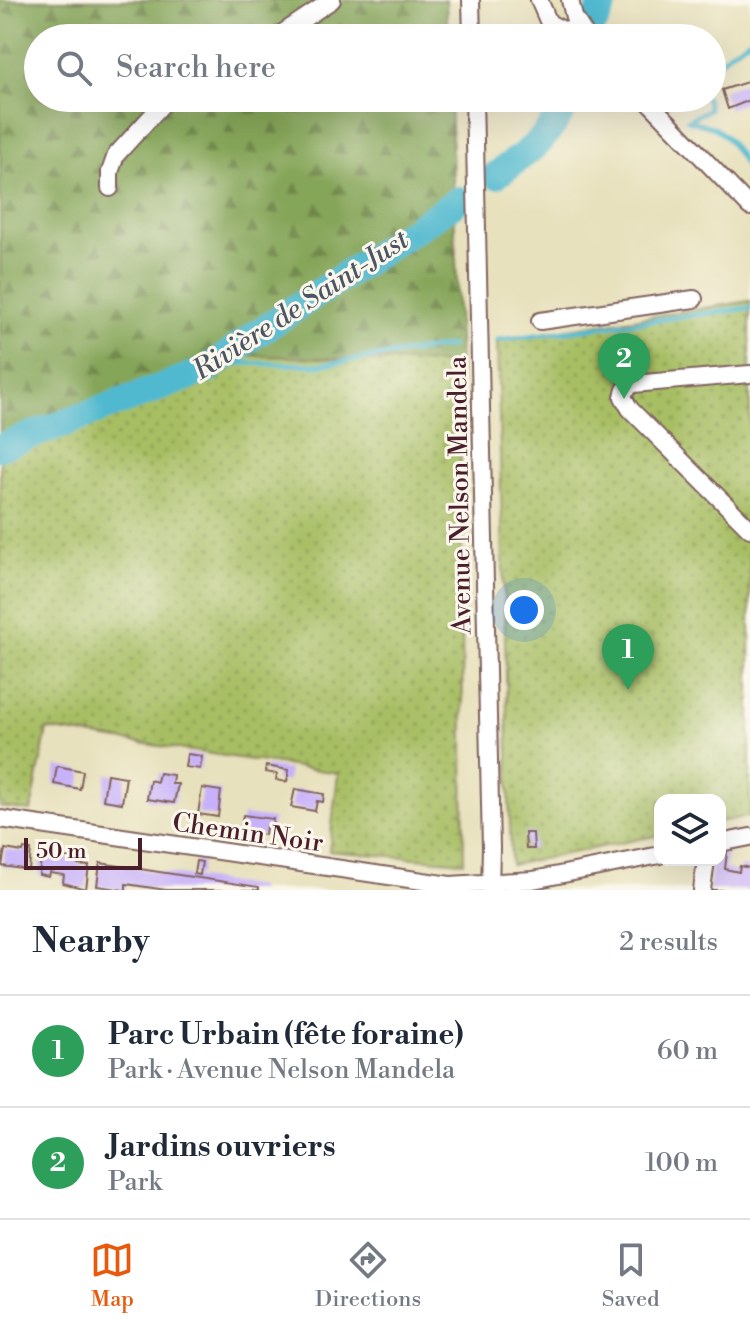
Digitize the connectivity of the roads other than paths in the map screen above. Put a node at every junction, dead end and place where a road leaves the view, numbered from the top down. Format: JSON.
{"nodes":[{"id":1,"x":332,"y":0,"type":"edge"},
{"id":2,"x":471,"y":0,"type":"edge"},
{"id":3,"x":539,"y":0,"type":"edge"},
{"id":4,"x":570,"y":0,"type":"edge"},
{"id":5,"x":296,"y":24,"type":"edge"},
{"id":6,"x":472,"y":24,"type":"edge"},
{"id":7,"x":551,"y":24,"type":"edge"},
{"id":8,"x":580,"y":24,"type":"edge"},
{"id":9,"x":155,"y":112,"type":"edge"},
{"id":10,"x":474,"y":112,"type":"edge"},
{"id":11,"x":658,"y":112,"type":"edge"},
{"id":12,"x":110,"y":188,"type":"dead end"},
{"id":13,"x":750,"y":207,"type":"edge"},
{"id":14,"x":694,"y":299,"type":"dead end"},
{"id":15,"x":540,"y":321,"type":"dead end"},
{"id":16,"x":750,"y":374,"type":"edge"},
{"id":17,"x":750,"y":529,"type":"edge"},
{"id":18,"x":0,"y":819,"type":"edge"},
{"id":19,"x":750,"y":837,"type":"edge"},
{"id":20,"x":726,"y":842,"type":"edge"},
{"id":21,"x":654,"y":856,"type":"edge"},
{"id":22,"x":705,"y":866,"type":"edge"},
{"id":23,"x":490,"y":887,"type":"edge"},
{"id":24,"x":702,"y":890,"type":"edge"}],
"edges":[{"from":1,"to":5,"type":"street"},
{"from":2,"to":6,"type":"street"},
{"from":3,"to":7,"type":"street"},
{"from":4,"to":8,"type":"street"},
{"from":9,"to":12,"type":"street"},
{"from":10,"to":23,"type":"street","name":"Avenue Nelson Mandela"},
{"from":11,"to":13,"type":"street"},
{"from":14,"to":15,"type":"street"},
{"from":16,"to":17,"type":"street"},
{"from":18,"to":23,"type":"street","name":"Chemin Noir"},
{"from":19,"to":20,"type":"street"},
{"from":21,"to":23,"type":"street","name":"Chemin Noir"},
{"from":22,"to":24,"type":"street"}]}
